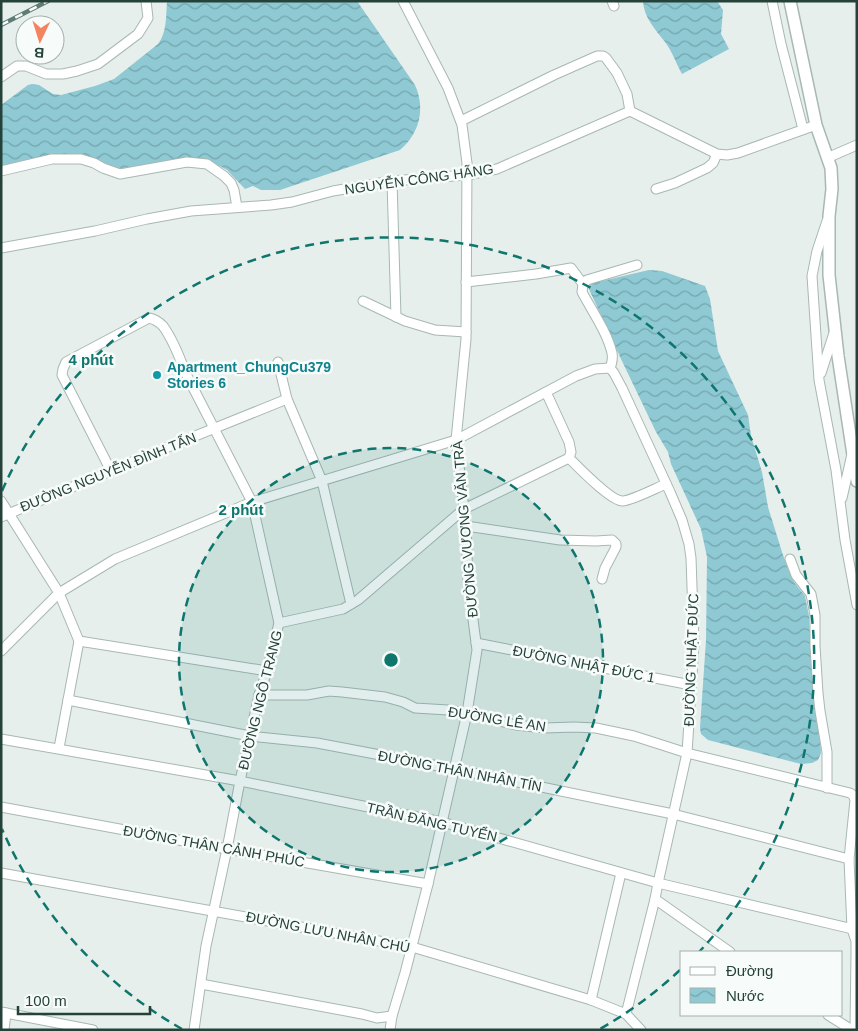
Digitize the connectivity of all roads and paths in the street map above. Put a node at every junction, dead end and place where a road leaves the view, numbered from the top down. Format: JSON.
{"nodes":[{"id":1,"x":146,"y":1,"type":"edge"},
{"id":2,"x":403,"y":1,"type":"edge"},
{"id":3,"x":772,"y":1,"type":"edge"},
{"id":4,"x":790,"y":1,"type":"edge"},
{"id":5,"x":1,"y":77,"type":"edge"},
{"id":6,"x":630,"y":111,"type":"junction"},
{"id":7,"x":461,"y":121,"type":"junction"},
{"id":8,"x":816,"y":124,"type":"junction"},
{"id":9,"x":803,"y":129,"type":"junction"},
{"id":10,"x":857,"y":145,"type":"edge"},
{"id":11,"x":717,"y":154,"type":"junction"},
{"id":12,"x":828,"y":158,"type":"junction"},
{"id":13,"x":1,"y":171,"type":"edge"},
{"id":14,"x":466,"y":175,"type":"junction"},
{"id":15,"x":392,"y":181,"type":"junction"},
{"id":16,"x":656,"y":189,"type":"dead end"},
{"id":17,"x":236,"y":207,"type":"junction"},
{"id":18,"x":829,"y":216,"type":"junction"},
{"id":19,"x":1,"y":248,"type":"edge"},
{"id":20,"x":637,"y":266,"type":"dead end"},
{"id":21,"x":466,"y":282,"type":"junction"},
{"id":22,"x":582,"y":284,"type":"junction"},
{"id":23,"x":363,"y":300,"type":"dead end"},
{"id":24,"x":396,"y":317,"type":"junction"},
{"id":25,"x":835,"y":328,"type":"junction"},
{"id":26,"x":466,"y":332,"type":"junction"},
{"id":27,"x":278,"y":362,"type":"dead end"},
{"id":28,"x":610,"y":368,"type":"junction"},
{"id":29,"x":819,"y":380,"type":"junction"},
{"id":30,"x":546,"y":392,"type":"junction"},
{"id":31,"x":287,"y":399,"type":"junction"},
{"id":32,"x":215,"y":429,"type":"junction"},
{"id":33,"x":456,"y":440,"type":"junction"},
{"id":34,"x":852,"y":451,"type":"junction"},
{"id":35,"x":569,"y":458,"type":"junction"},
{"id":36,"x":110,"y":472,"type":"junction"},
{"id":37,"x":322,"y":481,"type":"junction"},
{"id":38,"x":857,"y":481,"type":"edge"},
{"id":39,"x":666,"y":484,"type":"junction"},
{"id":40,"x":1,"y":501,"type":"edge"},
{"id":41,"x":252,"y":502,"type":"junction"},
{"id":42,"x":841,"y":505,"type":"junction"},
{"id":43,"x":464,"y":509,"type":"junction"},
{"id":44,"x":5,"y":515,"type":"edge"},
{"id":45,"x":466,"y":526,"type":"junction"},
{"id":46,"x":790,"y":559,"type":"dead end"},
{"id":47,"x":602,"y":578,"type":"dead end"},
{"id":48,"x":59,"y":594,"type":"junction"},
{"id":49,"x":350,"y":604,"type":"junction"},
{"id":50,"x":857,"y":605,"type":"edge"},
{"id":51,"x":279,"y":623,"type":"junction"},
{"id":52,"x":79,"y":641,"type":"junction"},
{"id":53,"x":476,"y":643,"type":"junction"},
{"id":54,"x":1,"y":651,"type":"edge"},
{"id":55,"x":267,"y":671,"type":"junction"},
{"id":56,"x":692,"y":685,"type":"junction"},
{"id":57,"x":259,"y":695,"type":"junction"},
{"id":58,"x":68,"y":700,"type":"junction"},
{"id":59,"x":467,"y":713,"type":"junction"},
{"id":60,"x":250,"y":736,"type":"junction"},
{"id":61,"x":1,"y":739,"type":"edge"},
{"id":62,"x":60,"y":748,"type":"junction"},
{"id":63,"x":687,"y":753,"type":"junction"},
{"id":64,"x":454,"y":769,"type":"junction"},
{"id":65,"x":240,"y":781,"type":"junction"},
{"id":66,"x":827,"y":788,"type":"junction"},
{"id":67,"x":1,"y":807,"type":"edge"},
{"id":68,"x":673,"y":814,"type":"junction"},
{"id":69,"x":442,"y":822,"type":"junction"},
{"id":70,"x":227,"y":849,"type":"junction"},
{"id":71,"x":849,"y":859,"type":"junction"},
{"id":72,"x":1,"y":873,"type":"edge"},
{"id":73,"x":621,"y":873,"type":"junction"},
{"id":74,"x":658,"y":883,"type":"junction"},
{"id":75,"x":428,"y":884,"type":"junction"},
{"id":76,"x":655,"y":899,"type":"junction"},
{"id":77,"x":214,"y":911,"type":"junction"},
{"id":78,"x":855,"y":930,"type":"edge"},
{"id":79,"x":412,"y":947,"type":"junction"},
{"id":80,"x":729,"y":951,"type":"edge"},
{"id":81,"x":201,"y":984,"type":"junction"},
{"id":82,"x":590,"y":1000,"type":"junction"},
{"id":83,"x":4,"y":1012,"type":"edge"},
{"id":84,"x":626,"y":1014,"type":"junction"},
{"id":85,"x":392,"y":1016,"type":"junction"},
{"id":86,"x":830,"y":1016,"type":"edge"},
{"id":87,"x":4,"y":1030,"type":"edge"},
{"id":88,"x":93,"y":1030,"type":"edge"},
{"id":89,"x":194,"y":1030,"type":"edge"},
{"id":90,"x":390,"y":1030,"type":"edge"},
{"id":91,"x":641,"y":1030,"type":"edge"},
{"id":92,"x":854,"y":1030,"type":"edge"}],
"edges":[{"from":1,"to":5,"type":"street"},
{"from":2,"to":7,"type":"street","name":"ĐƯỜNG VƯƠNG VĂN TRÀ"},
{"from":3,"to":9,"type":"street"},
{"from":4,"to":8,"type":"street"},
{"from":6,"to":7,"type":"street"},
{"from":6,"to":11,"type":"street"},
{"from":6,"to":14,"type":"street","name":"NGUYỄN CÔNG HÃNG"},
{"from":7,"to":14,"type":"street","name":"ĐƯỜNG VƯƠNG VĂN TRÀ"},
{"from":8,"to":9,"type":"street"},
{"from":8,"to":12,"type":"street"},
{"from":9,"to":11,"type":"street"},
{"from":10,"to":12,"type":"street"},
{"from":11,"to":16,"type":"street"},
{"from":12,"to":18,"type":"street"},
{"from":13,"to":17,"type":"street"},
{"from":14,"to":15,"type":"street","name":"NGUYỄN CÔNG HÃNG"},
{"from":14,"to":21,"type":"street","name":"ĐƯỜNG VƯƠNG VĂN TRÀ"},
{"from":15,"to":17,"type":"street","name":"NGUYỄN CÔNG HÃNG"},
{"from":15,"to":24,"type":"street"},
{"from":17,"to":19,"type":"street","name":"NGUYỄN CÔNG HÃNG"},
{"from":18,"to":25,"type":"street"},
{"from":18,"to":29,"type":"street"},
{"from":20,"to":22,"type":"street"},
{"from":21,"to":22,"type":"street"},
{"from":21,"to":26,"type":"street","name":"ĐƯỜNG VƯƠNG VĂN TRÀ"},
{"from":22,"to":28,"type":"street"},
{"from":23,"to":24,"type":"street"},
{"from":24,"to":26,"type":"street"},
{"from":25,"to":29,"type":"street"},
{"from":25,"to":34,"type":"street"},
{"from":26,"to":33,"type":"street","name":"ĐƯỜNG VƯƠNG VĂN TRÀ"},
{"from":27,"to":31,"type":"street"},
{"from":28,"to":30,"type":"street"},
{"from":28,"to":39,"type":"street","name":"ĐƯỜNG NHẬT ĐỨC"},
{"from":29,"to":42,"type":"street"},
{"from":30,"to":33,"type":"street"},
{"from":30,"to":35,"type":"street"},
{"from":31,"to":32,"type":"street","name":"ĐƯỜNG NGUYỄN ĐÌNH TẤN"},
{"from":31,"to":37,"type":"street"},
{"from":32,"to":36,"type":"street","name":"ĐƯỜNG NGUYỄN ĐÌNH TẤN"},
{"from":32,"to":36,"type":"street","name":"ĐƯỜNG NGÔ TRANG"},
{"from":32,"to":41,"type":"street","name":"ĐƯỜNG NGÔ TRANG"},
{"from":33,"to":37,"type":"street"},
{"from":33,"to":43,"type":"street","name":"ĐƯỜNG VƯƠNG VĂN TRÀ"},
{"from":34,"to":38,"type":"street"},
{"from":34,"to":42,"type":"street"},
{"from":35,"to":39,"type":"street"},
{"from":35,"to":43,"type":"street"},
{"from":36,"to":44,"type":"street","name":"ĐƯỜNG NGUYỄN ĐÌNH TẤN"},
{"from":37,"to":41,"type":"street"},
{"from":37,"to":49,"type":"street"},
{"from":39,"to":56,"type":"street","name":"ĐƯỜNG NHẬT ĐỨC"},
{"from":40,"to":44,"type":"street"},
{"from":41,"to":48,"type":"street"},
{"from":41,"to":51,"type":"street","name":"ĐƯỜNG NGÔ TRANG"},
{"from":42,"to":50,"type":"street"},
{"from":43,"to":45,"type":"street","name":"ĐƯỜNG VƯƠNG VĂN TRÀ"},
{"from":43,"to":49,"type":"street"},
{"from":44,"to":48,"type":"street"},
{"from":45,"to":47,"type":"street"},
{"from":45,"to":53,"type":"street","name":"ĐƯỜNG VƯƠNG VĂN TRÀ"},
{"from":46,"to":66,"type":"street"},
{"from":48,"to":52,"type":"street"},
{"from":48,"to":54,"type":"street"},
{"from":49,"to":51,"type":"street"},
{"from":51,"to":55,"type":"street","name":"ĐƯỜNG NGÔ TRANG"},
{"from":52,"to":55,"type":"street"},
{"from":52,"to":58,"type":"street"},
{"from":53,"to":56,"type":"street","name":"ĐƯỜNG NHẬT ĐỨC 1"},
{"from":53,"to":59,"type":"street","name":"ĐƯỜNG VƯƠNG VĂN TRÀ"},
{"from":55,"to":57,"type":"street","name":"ĐƯỜNG NGÔ TRANG"},
{"from":56,"to":63,"type":"street","name":"ĐƯỜNG NHẬT ĐỨC"},
{"from":57,"to":59,"type":"street","name":"ĐƯỜNG LÊ AN"},
{"from":57,"to":60,"type":"street","name":"ĐƯỜNG NGÔ TRANG"},
{"from":58,"to":60,"type":"street","name":"ĐƯỜNG THÂN NHÂN TÍN"},
{"from":58,"to":62,"type":"street"},
{"from":59,"to":63,"type":"street","name":"ĐƯỜNG LÊ AN"},
{"from":59,"to":64,"type":"street","name":"ĐƯỜNG VƯƠNG VĂN TRÀ"},
{"from":60,"to":64,"type":"street","name":"ĐƯỜNG THÂN NHÂN TÍN"},
{"from":60,"to":65,"type":"street","name":"ĐƯỜNG NGÔ TRANG"},
{"from":61,"to":62,"type":"street","name":"TRẦN ĐĂNG TUYỂN"},
{"from":62,"to":65,"type":"street","name":"TRẦN ĐĂNG TUYỂN"},
{"from":63,"to":66,"type":"street","name":"ĐƯỜNG LÊ AN"},
{"from":63,"to":68,"type":"street","name":"ĐƯỜNG NHẬT ĐỨC"},
{"from":64,"to":68,"type":"street","name":"ĐƯỜNG THÂN NHÂN TÍN"},
{"from":64,"to":69,"type":"street","name":"ĐƯỜNG VƯƠNG VĂN TRÀ"},
{"from":65,"to":69,"type":"street","name":"TRẦN ĐĂNG TUYỂN"},
{"from":65,"to":70,"type":"street","name":"ĐƯỜNG NGÔ TRANG"},
{"from":66,"to":71,"type":"street","name":"ĐƯỜNG LÊ AN"},
{"from":67,"to":70,"type":"street","name":"ĐƯỜNG THÂN CẢNH PHÚC"},
{"from":68,"to":71,"type":"street","name":"ĐƯỜNG THÂN NHÂN TÍN"},
{"from":68,"to":74,"type":"street","name":"ĐƯỜNG NHẬT ĐỨC"},
{"from":69,"to":73,"type":"street","name":"TRẦN ĐĂNG TUYỂN"},
{"from":69,"to":75,"type":"street","name":"ĐƯỜNG VƯƠNG VĂN TRÀ"},
{"from":70,"to":75,"type":"street","name":"ĐƯỜNG THÂN CẢNH PHÚC"},
{"from":70,"to":77,"type":"street","name":"ĐƯỜNG NGÔ TRANG"},
{"from":71,"to":78,"type":"street"},
{"from":72,"to":77,"type":"street","name":"ĐƯỜNG LƯU NHÂN CHÚ"},
{"from":73,"to":74,"type":"street","name":"TRẦN ĐĂNG TUYỂN"},
{"from":73,"to":82,"type":"street"},
{"from":74,"to":76,"type":"street","name":"ĐƯỜNG NHẬT ĐỨC"},
{"from":74,"to":78,"type":"street","name":"TRẦN ĐĂNG TUYỂN"},
{"from":75,"to":79,"type":"street","name":"ĐƯỜNG VƯƠNG VĂN TRÀ"},
{"from":76,"to":80,"type":"street"},
{"from":76,"to":84,"type":"street","name":"ĐƯỜNG NHẬT ĐỨC"},
{"from":77,"to":79,"type":"street","name":"ĐƯỜNG LƯU NHÂN CHÚ"},
{"from":77,"to":81,"type":"street","name":"ĐƯỜNG NGÔ TRANG"},
{"from":78,"to":92,"type":"street"},
{"from":79,"to":82,"type":"street","name":"ĐƯỜNG LƯU NHÂN CHÚ"},
{"from":79,"to":85,"type":"street","name":"ĐƯỜNG VƯƠNG VĂN TRÀ"},
{"from":81,"to":85,"type":"street"},
{"from":81,"to":89,"type":"street","name":"ĐƯỜNG NGÔ TRANG"},
{"from":82,"to":84,"type":"street","name":"ĐƯỜNG LƯU NHÂN CHÚ"},
{"from":83,"to":87,"type":"street"},
{"from":83,"to":88,"type":"street"},
{"from":84,"to":91,"type":"street","name":"ĐƯỜNG LƯU NHÂN CHÚ"},
{"from":85,"to":90,"type":"street","name":"ĐƯỜNG VƯƠNG VĂN TRÀ"},
{"from":86,"to":92,"type":"street"}]}
